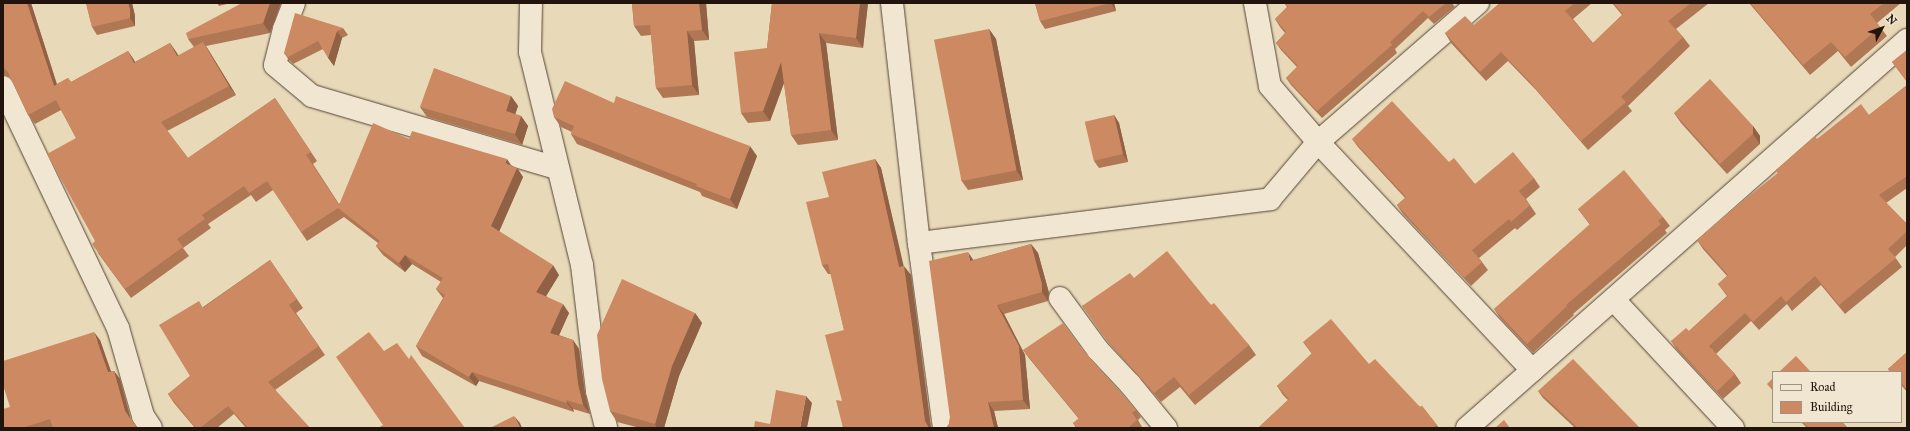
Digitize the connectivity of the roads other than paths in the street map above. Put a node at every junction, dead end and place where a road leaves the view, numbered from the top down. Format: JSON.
{"nodes":[{"id":1,"x":294,"y":3,"type":"edge"},
{"id":2,"x":531,"y":3,"type":"edge"},
{"id":3,"x":892,"y":3,"type":"edge"},
{"id":4,"x":1255,"y":3,"type":"edge"},
{"id":5,"x":1478,"y":3,"type":"edge"},
{"id":6,"x":1907,"y":40,"type":"edge"},
{"id":7,"x":3,"y":87,"type":"edge"},
{"id":8,"x":1318,"y":142,"type":"junction"},
{"id":9,"x":558,"y":168,"type":"junction"},
{"id":10,"x":920,"y":243,"type":"junction"},
{"id":11,"x":1060,"y":298,"type":"dead end"},
{"id":12,"x":1614,"y":300,"type":"junction"},
{"id":13,"x":1532,"y":370,"type":"junction"},
{"id":14,"x":151,"y":428,"type":"edge"},
{"id":15,"x":606,"y":428,"type":"edge"},
{"id":16,"x":944,"y":428,"type":"edge"},
{"id":17,"x":1166,"y":428,"type":"edge"},
{"id":18,"x":1467,"y":428,"type":"edge"},
{"id":19,"x":1733,"y":428,"type":"edge"}],
"edges":[{"from":1,"to":9,"type":"street"},
{"from":2,"to":9,"type":"street"},
{"from":3,"to":10,"type":"street"},
{"from":4,"to":8,"type":"street"},
{"from":5,"to":8,"type":"street"},
{"from":6,"to":12,"type":"street"},
{"from":7,"to":14,"type":"street"},
{"from":8,"to":10,"type":"street"},
{"from":8,"to":13,"type":"street"},
{"from":9,"to":15,"type":"street"},
{"from":10,"to":16,"type":"street"},
{"from":11,"to":17,"type":"street"},
{"from":12,"to":13,"type":"street"},
{"from":12,"to":19,"type":"street"},
{"from":13,"to":18,"type":"street"}]}
